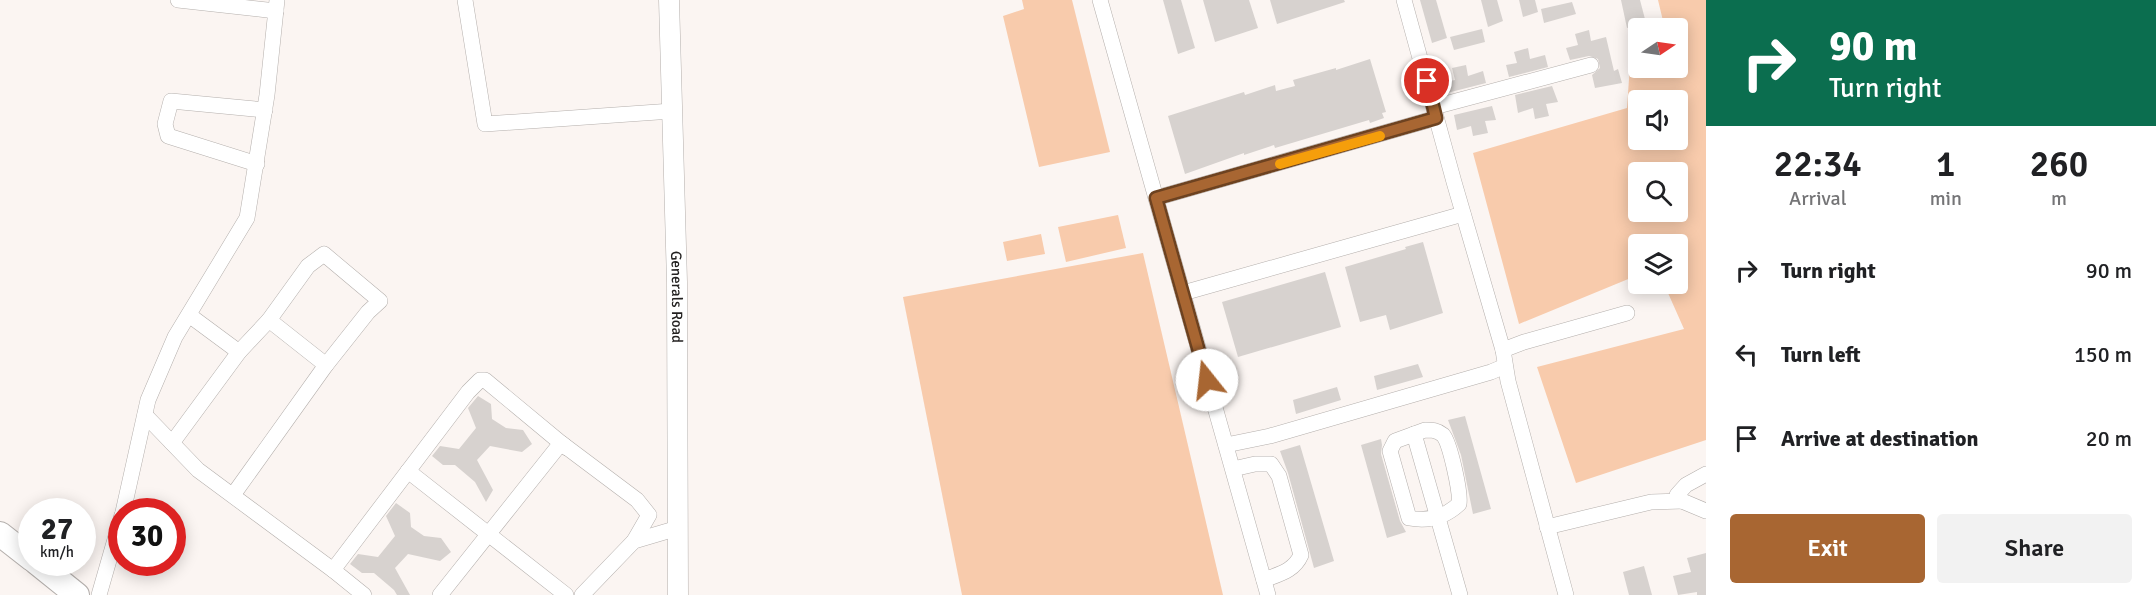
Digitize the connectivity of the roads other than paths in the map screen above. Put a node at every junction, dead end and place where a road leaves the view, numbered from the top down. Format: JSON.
{"nodes":[{"id":1,"x":178,"y":0,"type":"edge"},
{"id":2,"x":465,"y":0,"type":"edge"},
{"id":3,"x":669,"y":0,"type":"edge"},
{"id":4,"x":1100,"y":0,"type":"edge"},
{"id":5,"x":1404,"y":0,"type":"edge"},
{"id":6,"x":277,"y":6,"type":"edge"},
{"id":7,"x":1591,"y":65,"type":"dead end"},
{"id":8,"x":265,"y":110,"type":"junction"},
{"id":9,"x":672,"y":111,"type":"junction"},
{"id":10,"x":1435,"y":113,"type":"junction"},
{"id":11,"x":257,"y":164,"type":"junction"},
{"id":12,"x":1156,"y":198,"type":"junction"},
{"id":13,"x":1463,"y":214,"type":"junction"},
{"id":14,"x":1183,"y":293,"type":"junction"},
{"id":15,"x":1627,"y":313,"type":"dead end"},
{"id":16,"x":189,"y":315,"type":"junction"},
{"id":17,"x":269,"y":320,"type":"junction"},
{"id":18,"x":239,"y":352,"type":"junction"},
{"id":19,"x":1504,"y":358,"type":"junction"},
{"id":20,"x":327,"y":365,"type":"junction"},
{"id":21,"x":145,"y":415,"type":"junction"},
{"id":22,"x":1414,"y":434,"type":"junction"},
{"id":23,"x":172,"y":443,"type":"junction"},
{"id":24,"x":1226,"y":445,"type":"junction"},
{"id":25,"x":567,"y":448,"type":"junction"},
{"id":26,"x":1233,"y":469,"type":"junction"},
{"id":27,"x":408,"y":471,"type":"junction"},
{"id":28,"x":1706,"y":474,"type":"edge"},
{"id":29,"x":233,"y":495,"type":"junction"},
{"id":30,"x":126,"y":498,"type":"edge"},
{"id":31,"x":1682,"y":501,"type":"junction"},
{"id":32,"x":1706,"y":511,"type":"edge"},
{"id":33,"x":1439,"y":517,"type":"junction"},
{"id":34,"x":1547,"y":527,"type":"junction"},
{"id":35,"x":678,"y":528,"type":"junction"},
{"id":36,"x":488,"y":533,"type":"junction"},
{"id":37,"x":0,"y":534,"type":"edge"},
{"id":38,"x":634,"y":541,"type":"junction"},
{"id":39,"x":18,"y":548,"type":"edge"},
{"id":40,"x":108,"y":563,"type":"edge"},
{"id":41,"x":333,"y":570,"type":"junction"},
{"id":42,"x":53,"y":576,"type":"edge"},
{"id":43,"x":1264,"y":580,"type":"junction"},
{"id":44,"x":77,"y":595,"type":"edge"},
{"id":45,"x":99,"y":595,"type":"edge"},
{"id":46,"x":364,"y":595,"type":"edge"},
{"id":47,"x":440,"y":595,"type":"edge"},
{"id":48,"x":566,"y":595,"type":"edge"},
{"id":49,"x":582,"y":595,"type":"edge"},
{"id":50,"x":678,"y":595,"type":"edge"},
{"id":51,"x":1269,"y":595,"type":"edge"},
{"id":52,"x":1460,"y":595,"type":"edge"},
{"id":53,"x":1566,"y":595,"type":"edge"}],
"edges":[{"from":1,"to":6,"type":"street"},
{"from":2,"to":9,"type":"street"},
{"from":3,"to":9,"type":"street","name":"Generals Road"},
{"from":4,"to":12,"type":"street"},
{"from":5,"to":10,"type":"street"},
{"from":6,"to":8,"type":"street"},
{"from":7,"to":10,"type":"street"},
{"from":8,"to":11,"type":"street"},
{"from":8,"to":11,"type":"street"},
{"from":9,"to":35,"type":"street","name":"Generals Road"},
{"from":10,"to":12,"type":"street"},
{"from":10,"to":13,"type":"street"},
{"from":11,"to":16,"type":"street"},
{"from":12,"to":14,"type":"street"},
{"from":13,"to":14,"type":"street"},
{"from":13,"to":19,"type":"street"},
{"from":14,"to":24,"type":"street"},
{"from":15,"to":19,"type":"street"},
{"from":16,"to":18,"type":"street"},
{"from":16,"to":21,"type":"street"},
{"from":17,"to":18,"type":"street"},
{"from":17,"to":20,"type":"street"},
{"from":17,"to":20,"type":"street"},
{"from":18,"to":23,"type":"street"},
{"from":19,"to":24,"type":"street"},
{"from":19,"to":34,"type":"street"},
{"from":20,"to":29,"type":"street"},
{"from":21,"to":23,"type":"street"},
{"from":21,"to":30,"type":"street"},
{"from":22,"to":33,"type":"street"},
{"from":22,"to":33,"type":"street"},
{"from":22,"to":33,"type":"street"},
{"from":23,"to":29,"type":"street"},
{"from":24,"to":26,"type":"street"},
{"from":25,"to":27,"type":"street"},
{"from":25,"to":36,"type":"street"},
{"from":25,"to":38,"type":"street"},
{"from":26,"to":43,"type":"street"},
{"from":26,"to":43,"type":"street"},
{"from":27,"to":36,"type":"street"},
{"from":27,"to":41,"type":"street"},
{"from":28,"to":31,"type":"street"},
{"from":29,"to":41,"type":"street"},
{"from":31,"to":32,"type":"street"},
{"from":31,"to":34,"type":"street"},
{"from":33,"to":52,"type":"street"},
{"from":34,"to":53,"type":"street"},
{"from":35,"to":38,"type":"street"},
{"from":35,"to":50,"type":"street","name":"Generals Road"},
{"from":36,"to":47,"type":"street"},
{"from":36,"to":48,"type":"street"},
{"from":37,"to":39,"type":"main road"},
{"from":38,"to":49,"type":"street"},
{"from":40,"to":45,"type":"street"},
{"from":41,"to":46,"type":"street"},
{"from":42,"to":44,"type":"main road"},
{"from":43,"to":51,"type":"street"}]}
